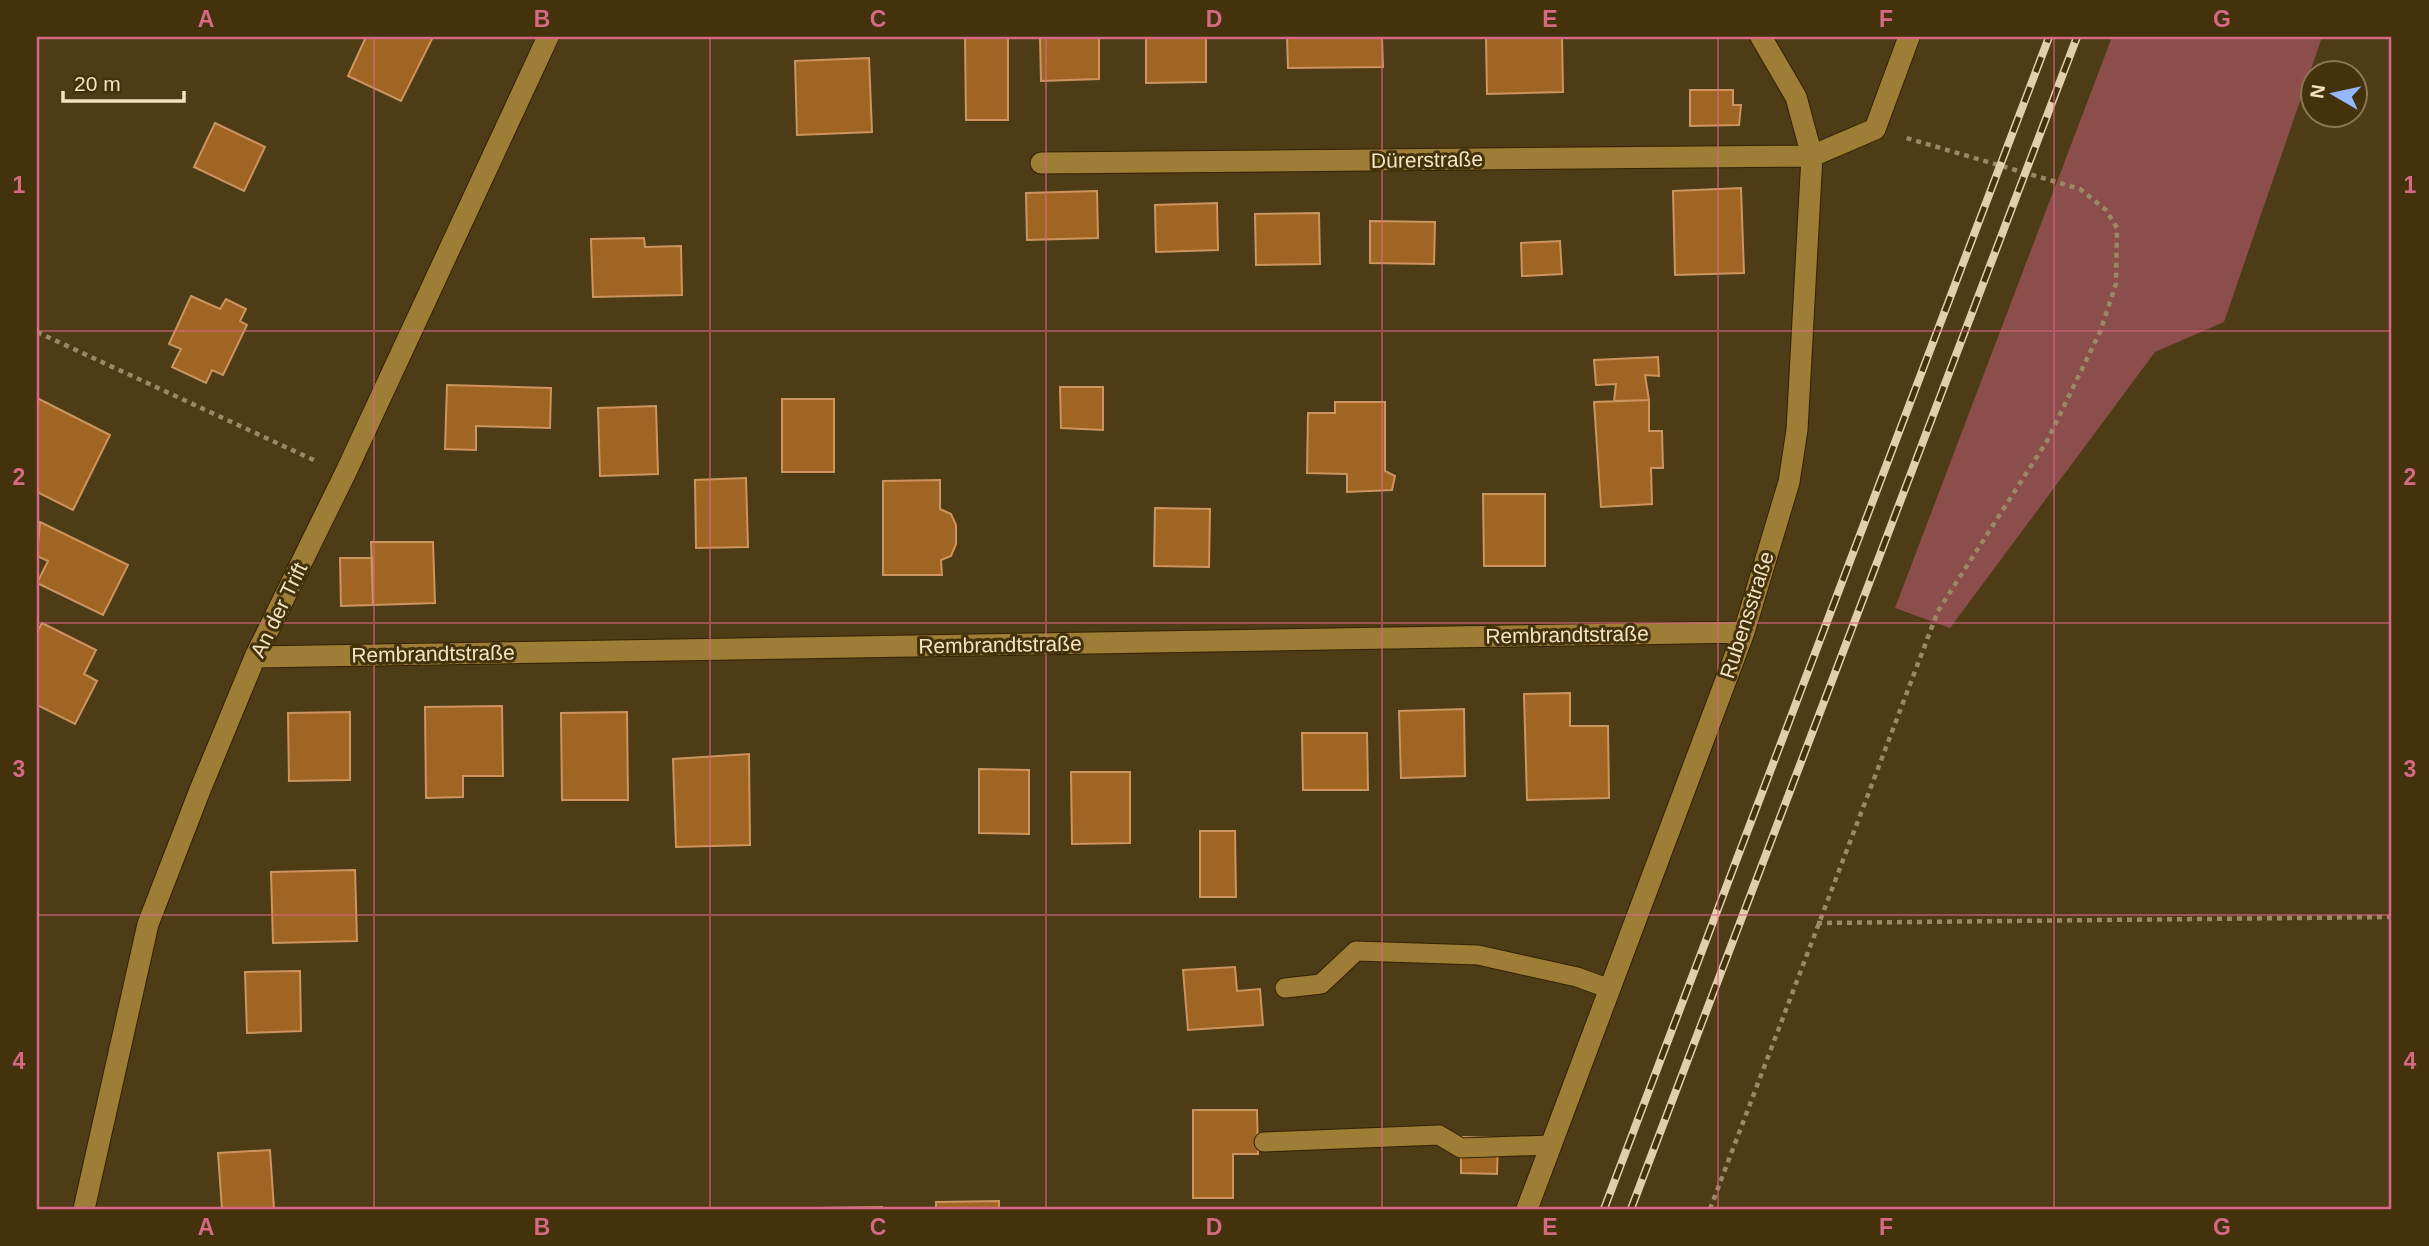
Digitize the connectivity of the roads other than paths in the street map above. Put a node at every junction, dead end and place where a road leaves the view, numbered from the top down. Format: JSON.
{"nodes":[{"id":1,"x":548,"y":37,"type":"edge"},
{"id":2,"x":1761,"y":37,"type":"edge"},
{"id":3,"x":1909,"y":37,"type":"edge"},
{"id":4,"x":1812,"y":156,"type":"junction"},
{"id":5,"x":1041,"y":163,"type":"dead end"},
{"id":6,"x":1744,"y":632,"type":"junction"},
{"id":7,"x":255,"y":657,"type":"junction"},
{"id":8,"x":1285,"y":988,"type":"dead end"},
{"id":9,"x":1610,"y":989,"type":"junction"},
{"id":10,"x":1264,"y":1142,"type":"dead end"},
{"id":11,"x":1551,"y":1145,"type":"junction"},
{"id":12,"x":84,"y":1209,"type":"edge"},
{"id":13,"x":1527,"y":1209,"type":"edge"}],
"edges":[{"from":1,"to":7,"type":"street","name":"An der Trift"},
{"from":2,"to":4,"type":"street","name":"Rubensstraße"},
{"from":3,"to":4,"type":"street"},
{"from":4,"to":5,"type":"street","name":"Dürerstraße"},
{"from":4,"to":6,"type":"street","name":"Rubensstraße"},
{"from":6,"to":7,"type":"street","name":"Rembrandtstraße"},
{"from":6,"to":9,"type":"street","name":"Rubensstraße"},
{"from":7,"to":12,"type":"street","name":"An der Trift"},
{"from":8,"to":9,"type":"lane"},
{"from":9,"to":11,"type":"street","name":"Rubensstraße"},
{"from":10,"to":11,"type":"lane"},
{"from":11,"to":13,"type":"street","name":"Rubensstraße"}]}
